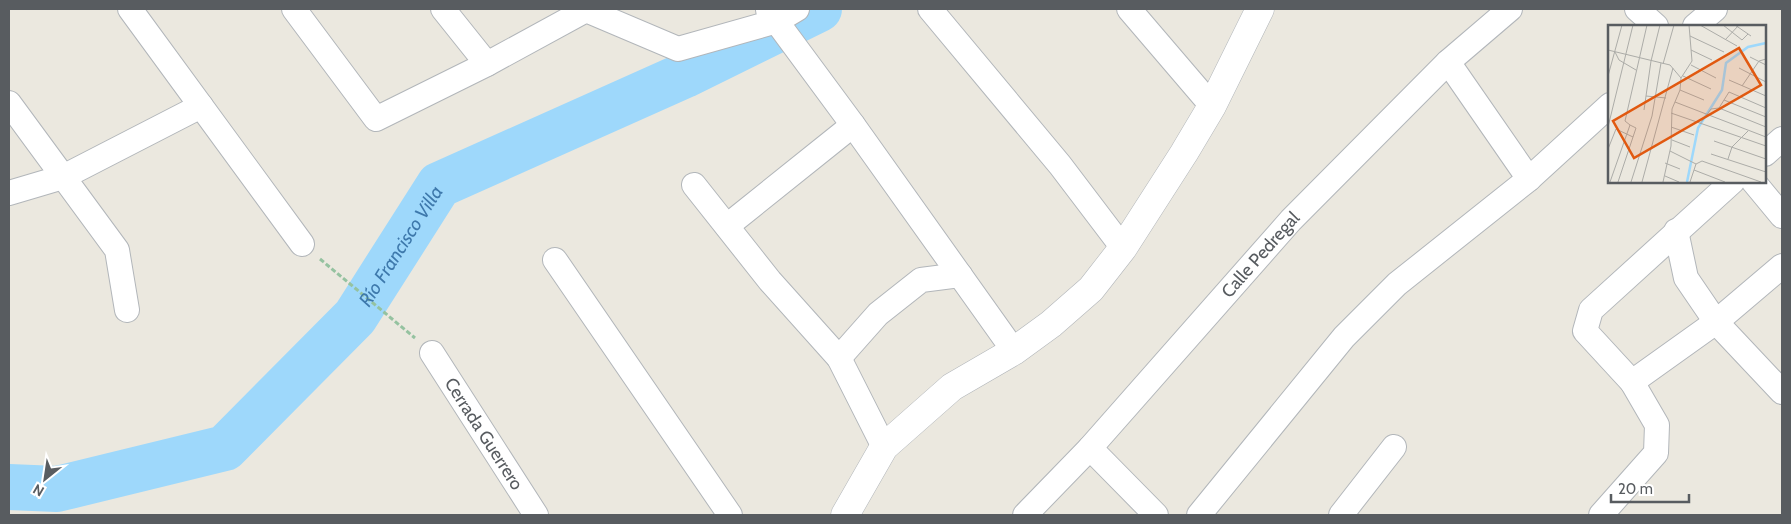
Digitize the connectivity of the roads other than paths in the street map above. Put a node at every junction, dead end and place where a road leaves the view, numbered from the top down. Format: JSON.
{"nodes":[{"id":1,"x":130,"y":9,"type":"edge"},
{"id":2,"x":294,"y":9,"type":"edge"},
{"id":3,"x":443,"y":9,"type":"edge"},
{"id":4,"x":930,"y":9,"type":"edge"},
{"id":5,"x":1129,"y":9,"type":"edge"},
{"id":6,"x":1260,"y":9,"type":"edge"},
{"id":7,"x":1510,"y":9,"type":"edge"},
{"id":8,"x":1637,"y":9,"type":"edge"},
{"id":9,"x":1714,"y":9,"type":"edge"},
{"id":10,"x":586,"y":10,"type":"edge"},
{"id":11,"x":780,"y":13,"type":"edge"},
{"id":12,"x":1655,"y":25,"type":"edge"},
{"id":13,"x":1696,"y":25,"type":"edge"},
{"id":14,"x":1448,"y":62,"type":"junction"},
{"id":15,"x":487,"y":64,"type":"junction"},
{"id":16,"x":9,"y":103,"type":"edge"},
{"id":17,"x":201,"y":106,"type":"junction"},
{"id":18,"x":1212,"y":106,"type":"junction"},
{"id":19,"x":1608,"y":107,"type":"edge"},
{"id":20,"x":853,"y":124,"type":"junction"},
{"id":21,"x":1782,"y":139,"type":"edge"},
{"id":22,"x":1766,"y":153,"type":"edge"},
{"id":23,"x":64,"y":177,"type":"junction"},
{"id":24,"x":1529,"y":179,"type":"junction"},
{"id":25,"x":1732,"y":182,"type":"edge"},
{"id":26,"x":1754,"y":182,"type":"edge"},
{"id":27,"x":694,"y":185,"type":"dead end"},
{"id":28,"x":9,"y":193,"type":"edge"},
{"id":29,"x":1782,"y":216,"type":"edge"},
{"id":30,"x":727,"y":226,"type":"junction"},
{"id":31,"x":1676,"y":231,"type":"junction"},
{"id":32,"x":302,"y":244,"type":"road end"},
{"id":33,"x":1123,"y":248,"type":"junction"},
{"id":34,"x":554,"y":260,"type":"dead end"},
{"id":35,"x":1782,"y":266,"type":"edge"},
{"id":36,"x":960,"y":275,"type":"junction"},
{"id":37,"x":127,"y":310,"type":"dead end"},
{"id":38,"x":1716,"y":322,"type":"junction"},
{"id":39,"x":1014,"y":351,"type":"junction"},
{"id":40,"x":432,"y":353,"type":"road end"},
{"id":41,"x":839,"y":358,"type":"junction"},
{"id":42,"x":1632,"y":382,"type":"junction"},
{"id":43,"x":1782,"y":392,"type":"edge"},
{"id":44,"x":884,"y":447,"type":"junction"},
{"id":45,"x":1394,"y":447,"type":"dead end"},
{"id":46,"x":1090,"y":448,"type":"junction"},
{"id":47,"x":536,"y":515,"type":"edge"},
{"id":48,"x":730,"y":515,"type":"edge"},
{"id":49,"x":845,"y":515,"type":"edge"},
{"id":50,"x":1025,"y":515,"type":"edge"},
{"id":51,"x":1156,"y":515,"type":"edge"},
{"id":52,"x":1199,"y":515,"type":"edge"},
{"id":53,"x":1341,"y":515,"type":"edge"},
{"id":54,"x":1601,"y":515,"type":"edge"}],
"edges":[{"from":1,"to":17,"type":"street"},
{"from":2,"to":15,"type":"street"},
{"from":3,"to":15,"type":"street"},
{"from":4,"to":33,"type":"street"},
{"from":5,"to":18,"type":"street"},
{"from":6,"to":18,"type":"street"},
{"from":7,"to":14,"type":"street","name":"Calle Pedregal"},
{"from":8,"to":12,"type":"street"},
{"from":9,"to":13,"type":"street"},
{"from":10,"to":11,"type":"street"},
{"from":10,"to":15,"type":"street"},
{"from":11,"to":20,"type":"street"},
{"from":14,"to":24,"type":"street"},
{"from":14,"to":46,"type":"street","name":"Calle Pedregal"},
{"from":16,"to":23,"type":"street"},
{"from":17,"to":23,"type":"street"},
{"from":17,"to":32,"type":"street"},
{"from":18,"to":33,"type":"street"},
{"from":19,"to":24,"type":"street"},
{"from":20,"to":30,"type":"street"},
{"from":20,"to":36,"type":"street"},
{"from":21,"to":22,"type":"street"},
{"from":23,"to":28,"type":"street"},
{"from":23,"to":37,"type":"street"},
{"from":24,"to":52,"type":"street"},
{"from":25,"to":31,"type":"street"},
{"from":26,"to":29,"type":"street"},
{"from":27,"to":30,"type":"street"},
{"from":30,"to":41,"type":"street"},
{"from":31,"to":38,"type":"street"},
{"from":31,"to":42,"type":"street"},
{"from":33,"to":39,"type":"street"},
{"from":34,"to":48,"type":"street"},
{"from":35,"to":38,"type":"street"},
{"from":36,"to":39,"type":"street"},
{"from":36,"to":41,"type":"street"},
{"from":38,"to":42,"type":"street"},
{"from":38,"to":43,"type":"street"},
{"from":39,"to":44,"type":"street"},
{"from":40,"to":47,"type":"street","name":"Cerrada Guerrero"},
{"from":41,"to":44,"type":"street"},
{"from":42,"to":54,"type":"street"},
{"from":44,"to":49,"type":"street"},
{"from":45,"to":53,"type":"street"},
{"from":46,"to":50,"type":"street","name":"Calle Pedregal"},
{"from":46,"to":51,"type":"street"}]}
